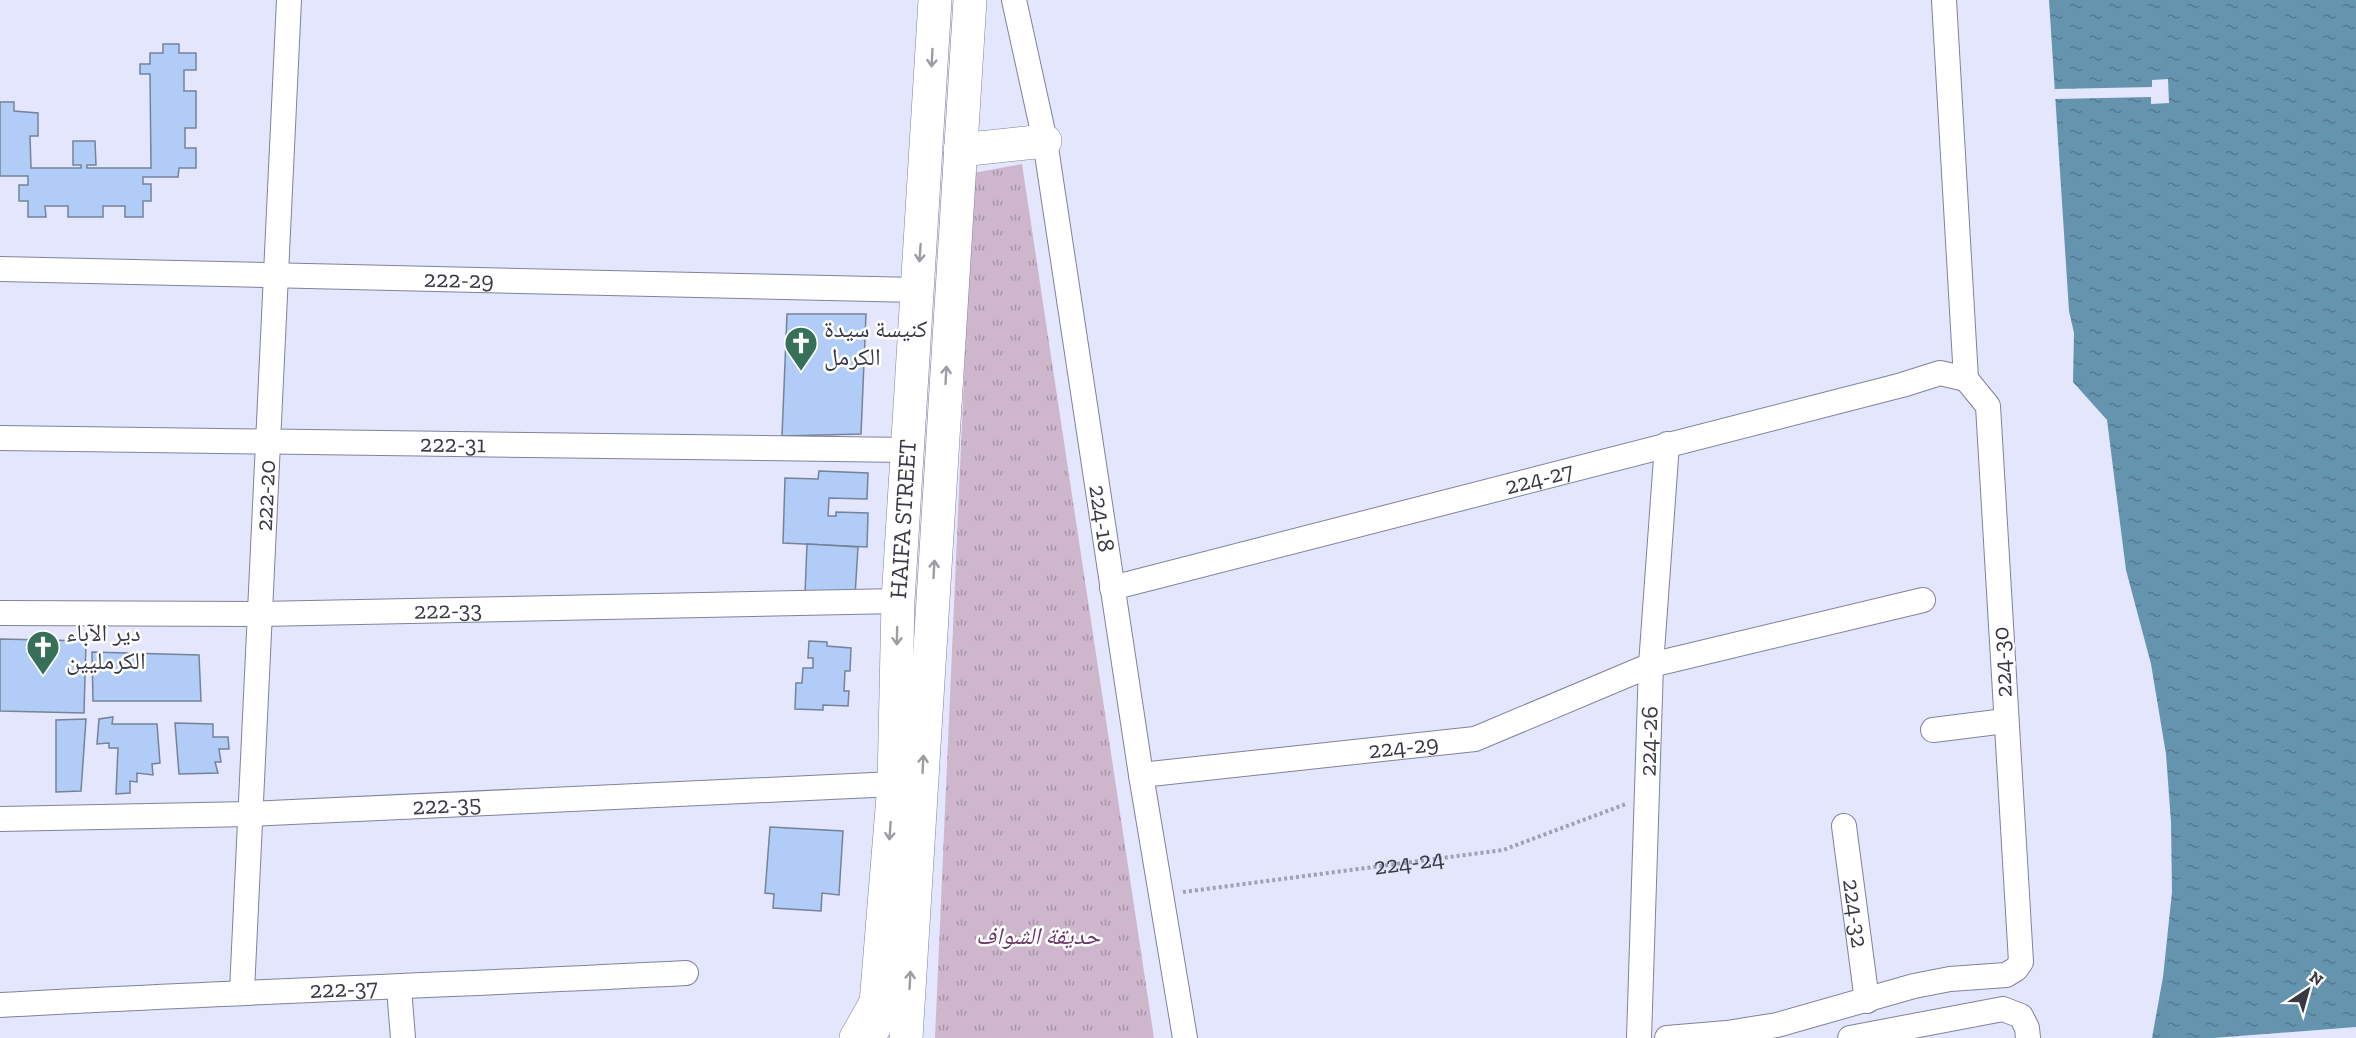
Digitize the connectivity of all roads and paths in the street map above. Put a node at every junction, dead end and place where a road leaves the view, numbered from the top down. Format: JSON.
{"nodes":[{"id":1,"x":289,"y":0,"type":"edge"},
{"id":2,"x":935,"y":0,"type":"edge"},
{"id":3,"x":970,"y":0,"type":"edge"},
{"id":4,"x":1014,"y":0,"type":"edge"},
{"id":5,"x":1944,"y":0,"type":"edge"},
{"id":6,"x":1044,"y":141,"type":"junction"},
{"id":7,"x":960,"y":150,"type":"junction"},
{"id":8,"x":0,"y":269,"type":"edge"},
{"id":9,"x":276,"y":275,"type":"junction"},
{"id":10,"x":917,"y":290,"type":"junction"},
{"id":11,"x":1966,"y":379,"type":"junction"},
{"id":12,"x":0,"y":438,"type":"edge"},
{"id":13,"x":268,"y":444,"type":"junction"},
{"id":14,"x":1667,"y":444,"type":"junction"},
{"id":15,"x":907,"y":450,"type":"junction"},
{"id":16,"x":1112,"y":588,"type":"junction"},
{"id":17,"x":1923,"y":600,"type":"dead end"},
{"id":18,"x":898,"y":601,"type":"junction"},
{"id":19,"x":0,"y":613,"type":"edge"},
{"id":20,"x":260,"y":614,"type":"junction"},
{"id":21,"x":1651,"y":665,"type":"junction"},
{"id":22,"x":2005,"y":722,"type":"junction"},
{"id":23,"x":1933,"y":730,"type":"dead end"},
{"id":24,"x":1141,"y":775,"type":"junction"},
{"id":25,"x":894,"y":784,"type":"junction"},
{"id":26,"x":1648,"y":797,"type":"junction"},
{"id":27,"x":250,"y":814,"type":"junction"},
{"id":28,"x":0,"y":819,"type":"edge"},
{"id":29,"x":1844,"y":826,"type":"dead end"},
{"id":30,"x":1161,"y":895,"type":"junction"},
{"id":31,"x":686,"y":973,"type":"dead end"},
{"id":32,"x":399,"y":988,"type":"junction"},
{"id":33,"x":242,"y":991,"type":"junction"},
{"id":34,"x":877,"y":1001,"type":"junction"},
{"id":35,"x":1867,"y":1001,"type":"junction"},
{"id":36,"x":0,"y":1005,"type":"edge"},
{"id":37,"x":1862,"y":1037,"type":"edge"},
{"id":38,"x":403,"y":1038,"type":"edge"},
{"id":39,"x":856,"y":1038,"type":"edge"},
{"id":40,"x":873,"y":1038,"type":"edge"},
{"id":41,"x":906,"y":1038,"type":"edge"},
{"id":42,"x":1185,"y":1038,"type":"edge"},
{"id":43,"x":1639,"y":1038,"type":"edge"},
{"id":44,"x":1667,"y":1038,"type":"edge"},
{"id":45,"x":2028,"y":1038,"type":"edge"}],
"edges":[{"from":1,"to":9,"type":"street","name":"222-20"},
{"from":2,"to":10,"type":"main road","name":"HAIFA STREET","one_way":true},
{"from":3,"to":7,"type":"main road","name":"HAIFA STREET"},
{"from":4,"to":6,"type":"street","name":"224-18"},
{"from":5,"to":11,"type":"street"},
{"from":6,"to":7,"type":"main road"},
{"from":6,"to":16,"type":"street","name":"224-18"},
{"from":41,"to":7,"type":"main road","name":"HAIFA STREET","one_way":true},
{"from":8,"to":9,"type":"street","name":"222-29"},
{"from":9,"to":10,"type":"street","name":"222-29"},
{"from":9,"to":13,"type":"street","name":"222-20"},
{"from":10,"to":15,"type":"main road","name":"HAIFA STREET"},
{"from":11,"to":14,"type":"street","name":"224-27"},
{"from":11,"to":22,"type":"street","name":"224-30"},
{"from":12,"to":13,"type":"street","name":"222-31"},
{"from":13,"to":15,"type":"street","name":"222-31"},
{"from":13,"to":20,"type":"street","name":"222-20"},
{"from":14,"to":16,"type":"street","name":"224-27"},
{"from":14,"to":21,"type":"street","name":"224-26"},
{"from":15,"to":18,"type":"main road","name":"HAIFA STREET"},
{"from":16,"to":24,"type":"street","name":"224-18"},
{"from":17,"to":21,"type":"street","name":"224-29"},
{"from":18,"to":20,"type":"street","name":"222-33"},
{"from":18,"to":25,"type":"main road","name":"HAIFA STREET","one_way":true},
{"from":19,"to":20,"type":"street","name":"222-33"},
{"from":20,"to":27,"type":"street","name":"222-20"},
{"from":21,"to":24,"type":"street","name":"224-29"},
{"from":21,"to":26,"type":"street","name":"224-26"},
{"from":22,"to":23,"type":"street"},
{"from":22,"to":35,"type":"street","name":"224-30"},
{"from":24,"to":30,"type":"street","name":"224-18"},
{"from":25,"to":27,"type":"street","name":"222-35"},
{"from":25,"to":34,"type":"main road","name":"HAIFA STREET","one_way":true},
{"from":26,"to":30,"type":"path","name":"224-24"},
{"from":26,"to":43,"type":"street","name":"224-26"},
{"from":27,"to":28,"type":"street","name":"222-35"},
{"from":27,"to":33,"type":"street","name":"222-20"},
{"from":29,"to":35,"type":"street","name":"224-32"},
{"from":30,"to":42,"type":"street","name":"224-18"},
{"from":31,"to":32,"type":"street","name":"222-37"},
{"from":32,"to":33,"type":"street","name":"222-37"},
{"from":32,"to":38,"type":"street"},
{"from":33,"to":36,"type":"street","name":"222-37"},
{"from":34,"to":39,"type":"main road"},
{"from":34,"to":40,"type":"main road","name":"HAIFA STREET"},
{"from":35,"to":44,"type":"street"},
{"from":37,"to":45,"type":"street"}]}
